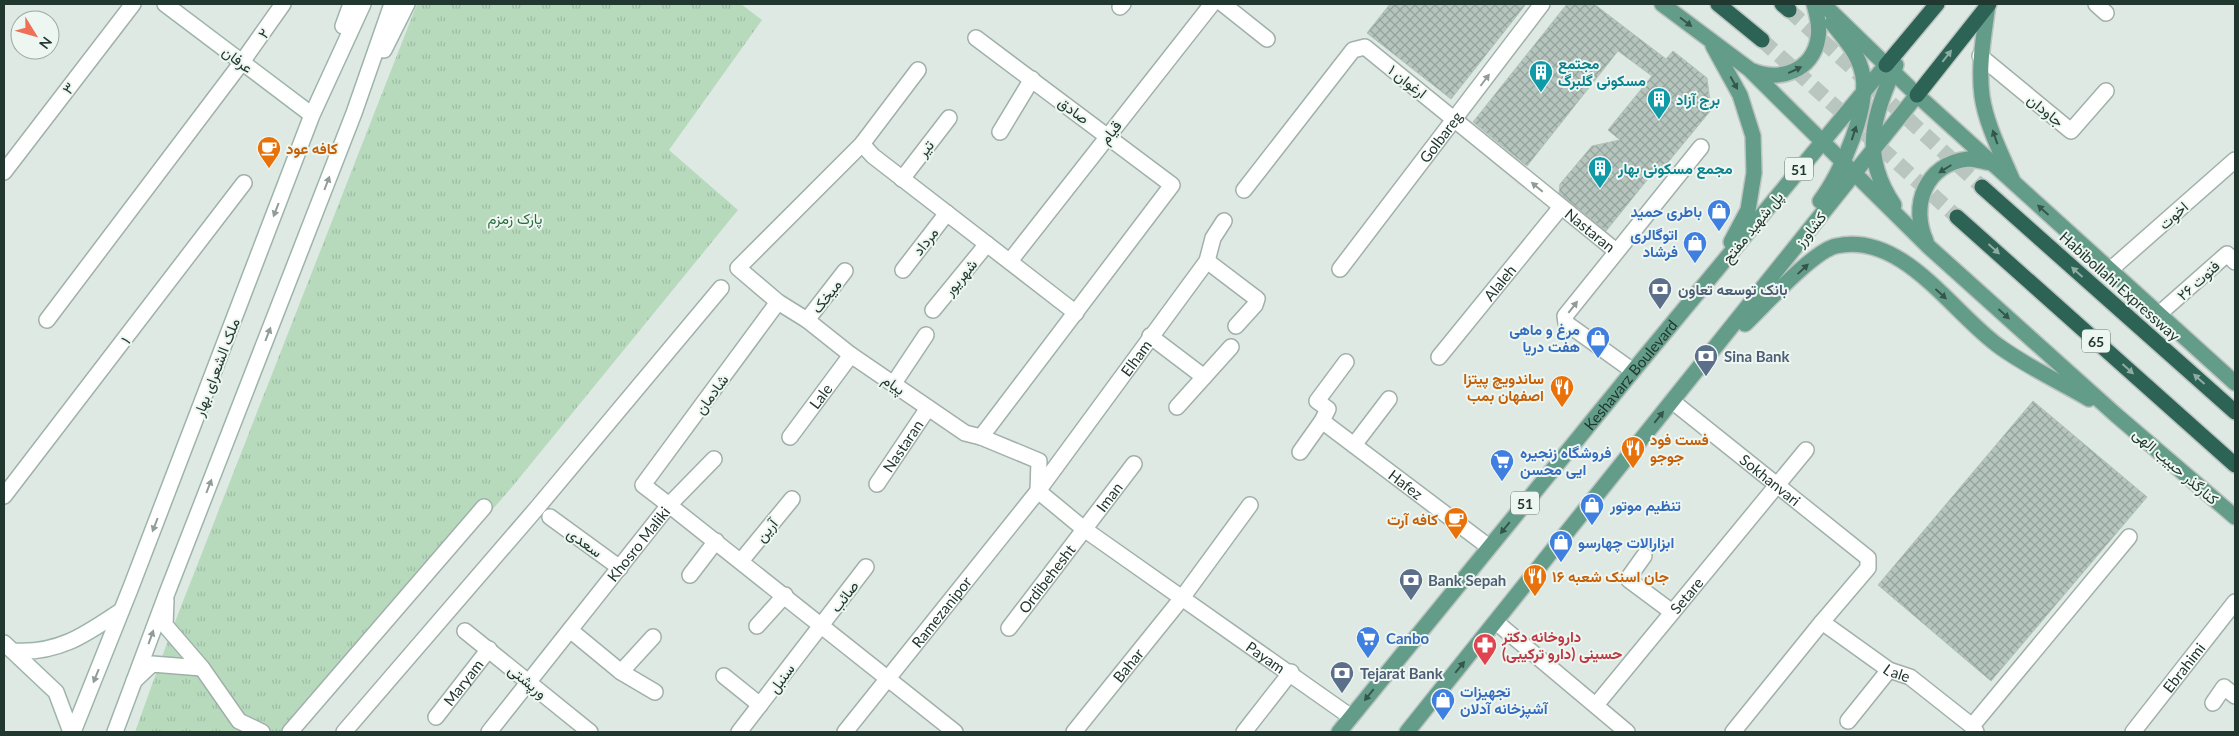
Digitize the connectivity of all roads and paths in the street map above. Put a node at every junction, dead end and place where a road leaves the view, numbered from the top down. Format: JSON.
{"nodes":[{"id":1,"x":133,"y":4,"type":"edge"},
{"id":2,"x":165,"y":4,"type":"edge"},
{"id":3,"x":283,"y":4,"type":"edge"},
{"id":4,"x":351,"y":4,"type":"edge"},
{"id":5,"x":363,"y":4,"type":"edge"},
{"id":6,"x":392,"y":4,"type":"edge"},
{"id":7,"x":407,"y":4,"type":"edge"},
{"id":8,"x":1212,"y":4,"type":"edge"},
{"id":9,"x":1223,"y":4,"type":"edge"},
{"id":10,"x":1542,"y":4,"type":"edge"},
{"id":11,"x":1662,"y":4,"type":"edge"},
{"id":12,"x":1718,"y":4,"type":"edge"},
{"id":13,"x":1816,"y":4,"type":"edge"},
{"id":14,"x":1823,"y":4,"type":"edge"},
{"id":15,"x":1988,"y":4,"type":"edge"},
{"id":16,"x":1934,"y":8,"type":"edge"},
{"id":17,"x":976,"y":38,"type":"dead end"},
{"id":18,"x":1267,"y":39,"type":"dead end"},
{"id":19,"x":1710,"y":40,"type":"junction"},
{"id":20,"x":1762,"y":40,"type":"tunnel mouth"},
{"id":21,"x":1980,"y":56,"type":"junction"},
{"id":22,"x":242,"y":62,"type":"junction"},
{"id":23,"x":1890,"y":68,"type":"junction"},
{"id":24,"x":1749,"y":69,"type":"junction"},
{"id":25,"x":918,"y":70,"type":"dead end"},
{"id":26,"x":1032,"y":79,"type":"junction"},
{"id":27,"x":2106,"y":91,"type":"dead end"},
{"id":28,"x":1862,"y":94,"type":"junction"},
{"id":29,"x":1917,"y":94,"type":"junction"},
{"id":30,"x":354,"y":113,"type":"junction"},
{"id":31,"x":312,"y":115,"type":"junction"},
{"id":32,"x":949,"y":118,"type":"dead end"},
{"id":33,"x":1456,"y":119,"type":"junction"},
{"id":34,"x":1000,"y":132,"type":"dead end"},
{"id":35,"x":1108,"y":135,"type":"junction"},
{"id":36,"x":1822,"y":142,"type":"junction"},
{"id":37,"x":862,"y":144,"type":"junction"},
{"id":38,"x":1701,"y":147,"type":"dead end"},
{"id":39,"x":1872,"y":151,"type":"junction"},
{"id":40,"x":2235,"y":160,"type":"edge"},
{"id":41,"x":1843,"y":162,"type":"junction"},
{"id":42,"x":1991,"y":163,"type":"junction"},
{"id":43,"x":4,"y":172,"type":"edge"},
{"id":44,"x":1854,"y":174,"type":"junction"},
{"id":45,"x":902,"y":179,"type":"junction"},
{"id":46,"x":2013,"y":182,"type":"junction"},
{"id":47,"x":244,"y":183,"type":"dead end"},
{"id":48,"x":1982,"y":187,"type":"tunnel mouth"},
{"id":49,"x":1244,"y":190,"type":"dead end"},
{"id":50,"x":1561,"y":207,"type":"junction"},
{"id":51,"x":947,"y":213,"type":"junction"},
{"id":52,"x":1958,"y":217,"type":"tunnel mouth"},
{"id":53,"x":1224,"y":221,"type":"dead end"},
{"id":54,"x":987,"y":244,"type":"junction"},
{"id":55,"x":1929,"y":247,"type":"junction"},
{"id":56,"x":1616,"y":251,"type":"junction"},
{"id":57,"x":1010,"y":261,"type":"junction"},
{"id":58,"x":1207,"y":261,"type":"junction"},
{"id":59,"x":2235,"y":262,"type":"edge"},
{"id":60,"x":1340,"y":269,"type":"dead end"},
{"id":61,"x":902,"y":270,"type":"dead end"},
{"id":62,"x":2110,"y":270,"type":"junction"},
{"id":63,"x":845,"y":271,"type":"dead end"},
{"id":64,"x":1713,"y":274,"type":"junction"},
{"id":65,"x":721,"y":288,"type":"dead end"},
{"id":66,"x":778,"y":302,"type":"junction"},
{"id":67,"x":933,"y":310,"type":"dead end"},
{"id":68,"x":1076,"y":313,"type":"junction"},
{"id":69,"x":2159,"y":314,"type":"junction"},
{"id":70,"x":47,"y":320,"type":"dead end"},
{"id":71,"x":807,"y":320,"type":"junction"},
{"id":72,"x":1236,"y":326,"type":"dead end"},
{"id":73,"x":926,"y":334,"type":"dead end"},
{"id":74,"x":1150,"y":336,"type":"junction"},
{"id":75,"x":1231,"y":347,"type":"dead end"},
{"id":76,"x":851,"y":355,"type":"junction"},
{"id":77,"x":1439,"y":357,"type":"dead end"},
{"id":78,"x":1346,"y":362,"type":"dead end"},
{"id":79,"x":1704,"y":363,"type":"junction"},
{"id":80,"x":1633,"y":371,"type":"junction"},
{"id":81,"x":1204,"y":377,"type":"junction"},
{"id":82,"x":894,"y":382,"type":"junction"},
{"id":83,"x":2235,"y":383,"type":"edge"},
{"id":84,"x":1389,"y":399,"type":"dead end"},
{"id":85,"x":1672,"y":401,"type":"junction"},
{"id":86,"x":1177,"y":407,"type":"dead end"},
{"id":87,"x":928,"y":408,"type":"junction"},
{"id":88,"x":2235,"y":412,"type":"edge"},
{"id":89,"x":2116,"y":415,"type":"junction"},
{"id":90,"x":1322,"y":421,"type":"junction"},
{"id":91,"x":790,"y":437,"type":"dead end"},
{"id":92,"x":981,"y":437,"type":"junction"},
{"id":93,"x":1354,"y":445,"type":"junction"},
{"id":94,"x":1806,"y":450,"type":"dead end"},
{"id":95,"x":1300,"y":452,"type":"dead end"},
{"id":96,"x":714,"y":459,"type":"dead end"},
{"id":97,"x":1134,"y":464,"type":"dead end"},
{"id":98,"x":2235,"y":465,"type":"edge"},
{"id":99,"x":877,"y":484,"type":"dead end"},
{"id":100,"x":1776,"y":486,"type":"junction"},
{"id":101,"x":1038,"y":491,"type":"junction"},
{"id":102,"x":4,"y":496,"type":"edge"},
{"id":103,"x":792,"y":499,"type":"dead end"},
{"id":104,"x":1250,"y":504,"type":"dead end"},
{"id":105,"x":670,"y":505,"type":"junction"},
{"id":106,"x":484,"y":507,"type":"dead end"},
{"id":107,"x":550,"y":517,"type":"dead end"},
{"id":108,"x":2235,"y":517,"type":"edge"},
{"id":109,"x":1084,"y":529,"type":"junction"},
{"id":110,"x":2129,"y":537,"type":"dead end"},
{"id":111,"x":716,"y":541,"type":"junction"},
{"id":112,"x":1489,"y":547,"type":"junction"},
{"id":113,"x":1644,"y":556,"type":"dead end"},
{"id":114,"x":741,"y":561,"type":"junction"},
{"id":115,"x":866,"y":567,"type":"dead end"},
{"id":116,"x":620,"y":568,"type":"junction"},
{"id":117,"x":690,"y":575,"type":"dead end"},
{"id":118,"x":167,"y":593,"type":"junction"},
{"id":119,"x":785,"y":595,"type":"junction"},
{"id":120,"x":1182,"y":598,"type":"junction"},
{"id":121,"x":2235,"y":602,"type":"edge"},
{"id":122,"x":122,"y":610,"type":"junction"},
{"id":123,"x":1672,"y":612,"type":"junction"},
{"id":124,"x":1496,"y":622,"type":"junction"},
{"id":125,"x":1822,"y":622,"type":"junction"},
{"id":126,"x":822,"y":624,"type":"junction"},
{"id":127,"x":757,"y":626,"type":"dead end"},
{"id":128,"x":1009,"y":628,"type":"dead end"},
{"id":129,"x":570,"y":630,"type":"junction"},
{"id":130,"x":465,"y":631,"type":"dead end"},
{"id":131,"x":653,"y":637,"type":"dead end"},
{"id":132,"x":9,"y":647,"type":"edge"},
{"id":133,"x":488,"y":649,"type":"junction"},
{"id":134,"x":202,"y":668,"type":"junction"},
{"id":135,"x":1889,"y":670,"type":"junction"},
{"id":136,"x":621,"y":672,"type":"junction"},
{"id":137,"x":1291,"y":672,"type":"junction"},
{"id":138,"x":724,"y":676,"type":"dead end"},
{"id":139,"x":887,"y":680,"type":"junction"},
{"id":140,"x":134,"y":681,"type":"junction"},
{"id":141,"x":530,"y":681,"type":"junction"},
{"id":142,"x":656,"y":692,"type":"dead end"},
{"id":143,"x":2235,"y":696,"type":"edge"},
{"id":144,"x":2213,"y":703,"type":"dead end"},
{"id":145,"x":1596,"y":705,"type":"junction"},
{"id":146,"x":760,"y":706,"type":"junction"},
{"id":147,"x":436,"y":717,"type":"dead end"},
{"id":148,"x":1351,"y":717,"type":"junction"},
{"id":149,"x":1848,"y":721,"type":"dead end"},
{"id":150,"x":1974,"y":729,"type":"edge"},
{"id":151,"x":72,"y":732,"type":"edge"},
{"id":152,"x":115,"y":732,"type":"edge"},
{"id":153,"x":262,"y":732,"type":"edge"},
{"id":154,"x":290,"y":732,"type":"edge"},
{"id":155,"x":344,"y":732,"type":"edge"},
{"id":156,"x":489,"y":732,"type":"edge"},
{"id":157,"x":589,"y":732,"type":"edge"},
{"id":158,"x":739,"y":732,"type":"edge"},
{"id":159,"x":845,"y":732,"type":"edge"},
{"id":160,"x":955,"y":732,"type":"edge"},
{"id":161,"x":1074,"y":732,"type":"edge"},
{"id":162,"x":1244,"y":732,"type":"edge"},
{"id":163,"x":1339,"y":732,"type":"edge"},
{"id":164,"x":1407,"y":732,"type":"edge"},
{"id":165,"x":1628,"y":732,"type":"edge"},
{"id":166,"x":1733,"y":732,"type":"edge"},
{"id":167,"x":2133,"y":732,"type":"edge"}],
"edges":[{"from":1,"to":43,"type":"street","name":"۳"},
{"from":2,"to":22,"type":"street","name":"عرفان"},
{"from":3,"to":22,"type":"street","name":"۲"},
{"from":4,"to":31,"type":"street"},
{"from":5,"to":31,"type":"street","name":"ملک الشعرای بهار"},
{"from":6,"to":30,"type":"street"},
{"from":7,"to":30,"type":"street"},
{"from":8,"to":35,"type":"street","name":"قیام"},
{"from":9,"to":18,"type":"street"},
{"from":33,"to":10,"type":"street","name":"Golbareg","one_way":true},
{"from":11,"to":19,"type":"main road","one_way":true},
{"from":12,"to":20,"type":"highway"},
{"from":24,"to":13,"type":"main road","one_way":true},
{"from":13,"to":28,"type":"main road"},
{"from":14,"to":23,"type":"main road"},
{"from":15,"to":21,"type":"main road"},
{"from":29,"to":15,"type":"highway","one_way":true},
{"from":16,"to":23,"type":"highway","number":"51"},
{"from":17,"to":26,"type":"street","name":"صادق"},
{"from":19,"to":24,"type":"main road"},
{"from":19,"to":64,"type":"main road","one_way":true},
{"from":21,"to":27,"type":"street","name":"جاودان"},
{"from":46,"to":21,"type":"main road","one_way":true},
{"from":22,"to":31,"type":"street","name":"عرفان"},
{"from":22,"to":70,"type":"street"},
{"from":23,"to":28,"type":"main road","name":"پل شهید مفتح","number":"51"},
{"from":23,"to":29,"type":"main road"},
{"from":23,"to":39,"type":"main road"},
{"from":24,"to":36,"type":"main road"},
{"from":25,"to":37,"type":"street"},
{"from":26,"to":34,"type":"street"},
{"from":26,"to":35,"type":"street","name":"صادق"},
{"from":28,"to":36,"type":"main road","name":"پل شهید مفتح","number":"51"},
{"from":41,"to":28,"type":"main road","one_way":true},
{"from":29,"to":39,"type":"main road","name":"کشاورز"},
{"from":29,"to":42,"type":"main road"},
{"from":118,"to":30,"type":"street","one_way":true},
{"from":31,"to":122,"type":"street","name":"ملک الشعرای بهار","one_way":true},
{"from":32,"to":45,"type":"street","name":"تیر"},
{"from":33,"to":49,"type":"street","name":"ارغوان ۱"},
{"from":50,"to":33,"type":"street","name":"Nastaran","one_way":true},
{"from":33,"to":60,"type":"street","name":"Golbareg"},
{"from":35,"to":57,"type":"street","name":"قیام"},
{"from":35,"to":68,"type":"street","name":"صادق"},
{"from":36,"to":41,"type":"main road"},
{"from":36,"to":64,"type":"main road","name":"پل شهید مفتح","number":"51"},
{"from":37,"to":45,"type":"street"},
{"from":37,"to":66,"type":"street","name":"پیام"},
{"from":38,"to":56,"type":"street"},
{"from":39,"to":44,"type":"main road","name":"کشاورز"},
{"from":39,"to":55,"type":"main road"},
{"from":40,"to":62,"type":"street","name":"اخوت"},
{"from":41,"to":44,"type":"main road"},
{"from":41,"to":79,"type":"main road"},
{"from":42,"to":46,"type":"main road"},
{"from":42,"to":55,"type":"main road","one_way":true},
{"from":44,"to":55,"type":"main road"},
{"from":44,"to":79,"type":"main road","name":"کشاورز"},
{"from":45,"to":51,"type":"street"},
{"from":62,"to":46,"type":"main road","one_way":true},
{"from":47,"to":102,"type":"street","name":"۱"},
{"from":88,"to":48,"type":"highway","name":"Habibollahi Expressway","number":"65","one_way":true},
{"from":50,"to":56,"type":"street","name":"Nastaran"},
{"from":50,"to":77,"type":"street","name":"Alaleh"},
{"from":51,"to":54,"type":"street"},
{"from":51,"to":61,"type":"street","name":"مرداد"},
{"from":52,"to":98,"type":"highway","number":"65","one_way":true},
{"from":53,"to":58,"type":"street","name":"Elham"},
{"from":54,"to":57,"type":"street"},
{"from":54,"to":67,"type":"street","name":"شهریور"},
{"from":55,"to":89,"type":"main road","one_way":true},
{"from":80,"to":56,"type":"street","name":"Nastaran","one_way":true},
{"from":57,"to":68,"type":"street"},
{"from":58,"to":72,"type":"street"},
{"from":58,"to":74,"type":"street","name":"Elham"},
{"from":59,"to":69,"type":"street","name":"فتوت ۲۶"},
{"from":62,"to":69,"type":"main road"},
{"from":63,"to":71,"type":"street","name":"میخک"},
{"from":64,"to":80,"type":"main road","name":"Keshavarz Boulevard","number":"51"},
{"from":65,"to":155,"type":"street"},
{"from":66,"to":71,"type":"street","name":"پیام"},
{"from":66,"to":105,"type":"street","name":"شادمان"},
{"from":68,"to":92,"type":"street"},
{"from":69,"to":83,"type":"main road"},
{"from":71,"to":76,"type":"street","name":"پیام"},
{"from":73,"to":82,"type":"street"},
{"from":74,"to":81,"type":"street"},
{"from":74,"to":101,"type":"street","name":"Elham"},
{"from":75,"to":81,"type":"street"},
{"from":76,"to":82,"type":"street","name":"پیام"},
{"from":76,"to":91,"type":"street","name":"Lale"},
{"from":78,"to":90,"type":"street"},
{"from":79,"to":85,"type":"main road"},
{"from":79,"to":89,"type":"main road","one_way":true},
{"from":80,"to":112,"type":"main road","name":"Keshavarz Boulevard","number":"51","one_way":true},
{"from":81,"to":86,"type":"street"},
{"from":82,"to":87,"type":"street","name":"پیام"},
{"from":84,"to":93,"type":"street"},
{"from":85,"to":100,"type":"street","name":"Sokhanvari"},
{"from":124,"to":85,"type":"main road","one_way":true},
{"from":87,"to":92,"type":"street","name":"پیام"},
{"from":87,"to":99,"type":"street","name":"Nastaran"},
{"from":89,"to":108,"type":"main road","name":"کنارگذر حبیب الهی"},
{"from":90,"to":93,"type":"street","name":"Hafez"},
{"from":90,"to":95,"type":"street"},
{"from":92,"to":101,"type":"street","name":"پیام"},
{"from":93,"to":112,"type":"street","name":"Hafez"},
{"from":94,"to":100,"type":"street","name":"Setare"},
{"from":96,"to":105,"type":"street"},
{"from":97,"to":109,"type":"street","name":"Iman"},
{"from":100,"to":123,"type":"street","name":"Setare"},
{"from":100,"to":125,"type":"street","name":"Sokhanvari"},
{"from":101,"to":109,"type":"street","name":"Payam"},
{"from":101,"to":139,"type":"street","name":"Ramezanipor"},
{"from":103,"to":114,"type":"street","name":"آرین"},
{"from":104,"to":120,"type":"street"},
{"from":105,"to":111,"type":"street","name":"Khosro Maliki"},
{"from":105,"to":116,"type":"street","name":"Khosro Maliki"},
{"from":106,"to":154,"type":"street"},
{"from":107,"to":116,"type":"street","name":"سعدی"},
{"from":109,"to":120,"type":"street","name":"Payam"},
{"from":109,"to":128,"type":"street","name":"Ordibehesht"},
{"from":110,"to":150,"type":"street"},
{"from":111,"to":114,"type":"street","name":"Khosro Maliki"},
{"from":111,"to":117,"type":"street"},
{"from":112,"to":148,"type":"main road","name":"Keshavarz Boulevard","number":"51","one_way":true},
{"from":113,"to":123,"type":"street"},
{"from":114,"to":119,"type":"street","name":"Khosro Maliki"},
{"from":115,"to":126,"type":"street","name":"صائب"},
{"from":116,"to":129,"type":"street","name":"Khosro Maliki"},
{"from":118,"to":134,"type":"street"},
{"from":140,"to":118,"type":"street","one_way":true},
{"from":119,"to":126,"type":"street","name":"Khosro Maliki"},
{"from":119,"to":127,"type":"street"},
{"from":120,"to":137,"type":"street","name":"Payam"},
{"from":120,"to":161,"type":"street","name":"Bahar"},
{"from":121,"to":167,"type":"street","name":"Ebrahimi"},
{"from":122,"to":132,"type":"street"},
{"from":122,"to":151,"type":"street","name":"ملک الشعرای بهار","one_way":true},
{"from":123,"to":145,"type":"street","name":"Setare"},
{"from":124,"to":145,"type":"street"},
{"from":164,"to":124,"type":"main road","one_way":true},
{"from":125,"to":135,"type":"street","name":"Lale"},
{"from":125,"to":166,"type":"street"},
{"from":126,"to":139,"type":"street","name":"Khosro Maliki"},
{"from":126,"to":146,"type":"street","name":"سنبل"},
{"from":129,"to":136,"type":"street"},
{"from":129,"to":141,"type":"street","name":"Khosro Maliki"},
{"from":130,"to":133,"type":"street","name":"ورپشتی"},
{"from":131,"to":136,"type":"street"},
{"from":132,"to":151,"type":"street"},
{"from":133,"to":141,"type":"street","name":"ورپشتی"},
{"from":133,"to":147,"type":"street","name":"Maryam"},
{"from":134,"to":140,"type":"street"},
{"from":134,"to":153,"type":"street"},
{"from":135,"to":149,"type":"street"},
{"from":135,"to":150,"type":"street","name":"Lale"},
{"from":136,"to":142,"type":"street"},
{"from":137,"to":148,"type":"street","name":"Payam"},
{"from":137,"to":162,"type":"street"},
{"from":138,"to":146,"type":"street"},
{"from":139,"to":159,"type":"street","name":"Ramezanipor"},
{"from":139,"to":160,"type":"street","name":"Khosro Maliki"},
{"from":140,"to":152,"type":"street"},
{"from":141,"to":156,"type":"street","name":"Khosro Maliki"},
{"from":141,"to":157,"type":"street","name":"ورپشتی"},
{"from":143,"to":144,"type":"street"},
{"from":145,"to":165,"type":"street"},
{"from":146,"to":158,"type":"street","name":"سنبل"},
{"from":148,"to":163,"type":"main road","name":"Keshavarz Boulevard","number":"51"}]}
